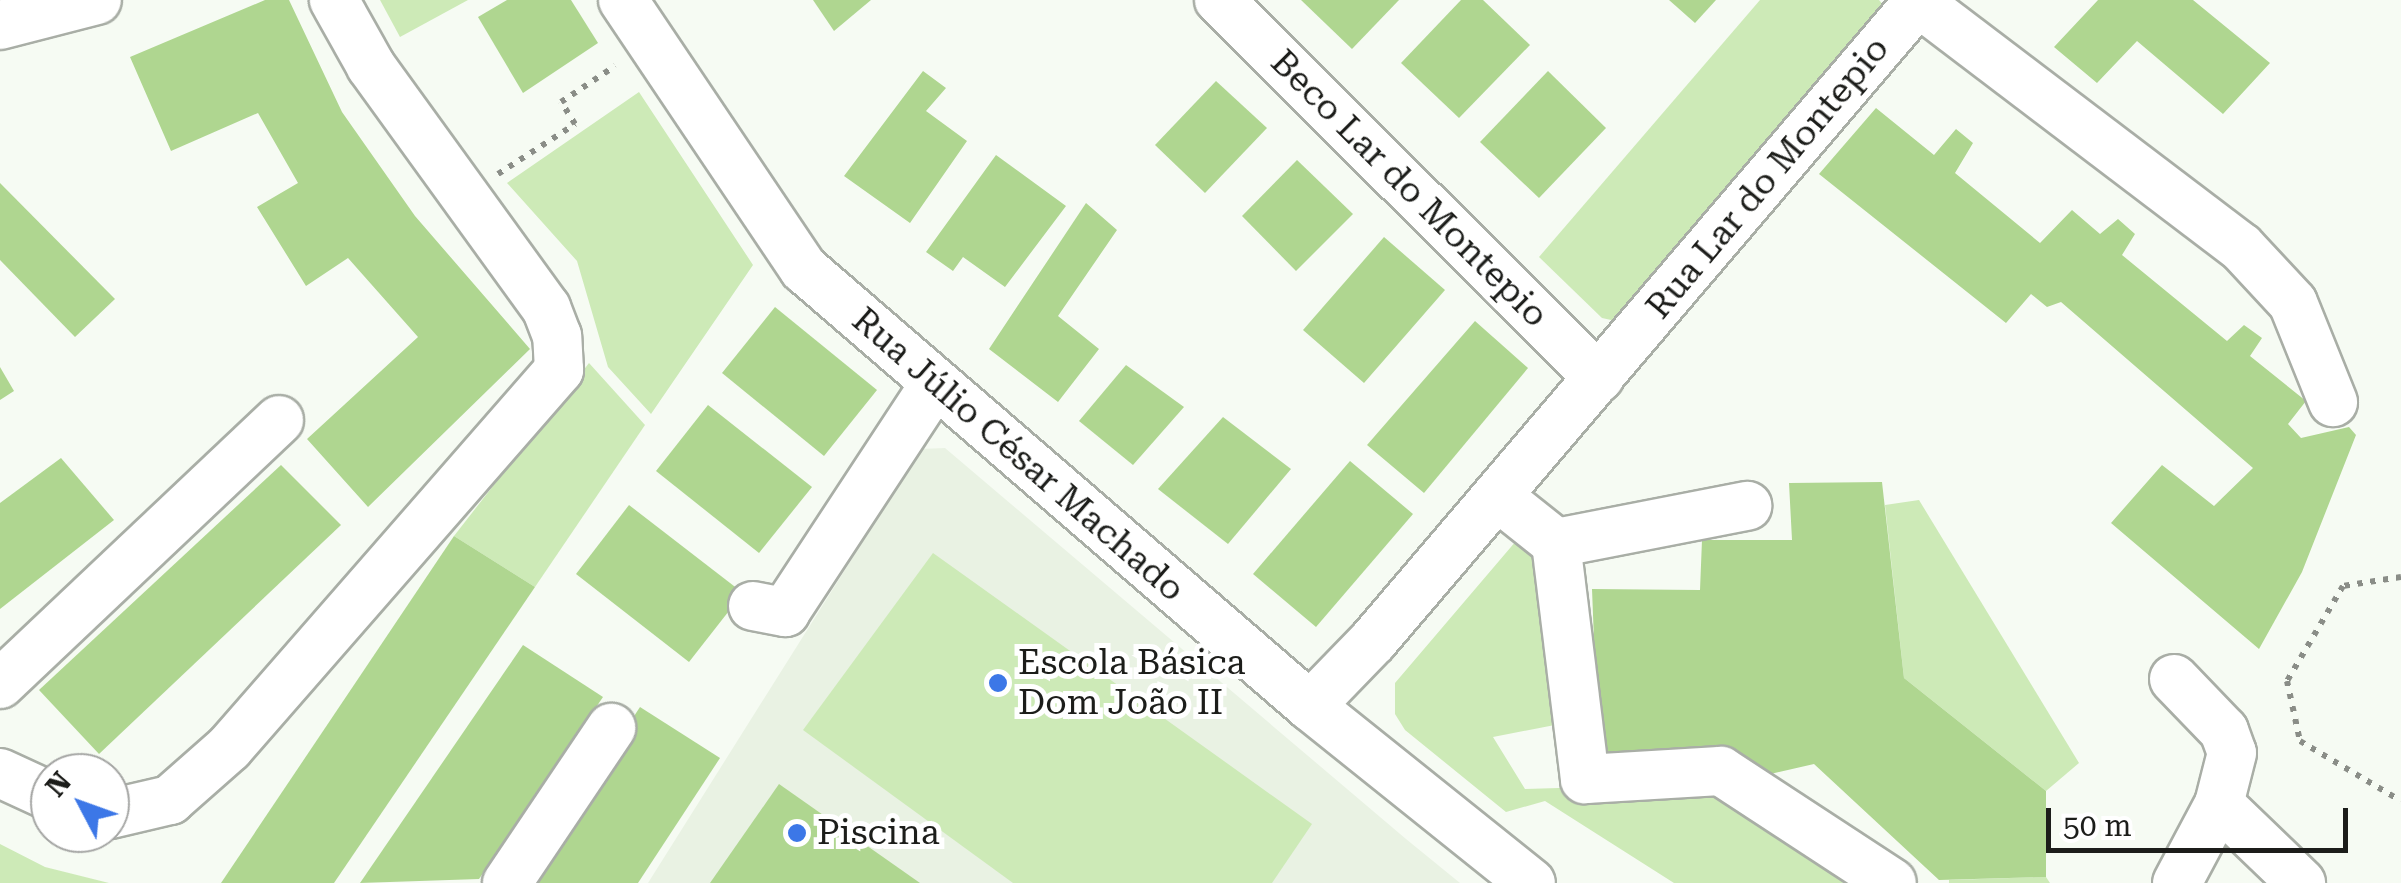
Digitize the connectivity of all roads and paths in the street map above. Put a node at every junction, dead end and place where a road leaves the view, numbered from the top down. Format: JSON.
{"nodes":[{"id":1,"x":97,"y":0,"type":"edge"},
{"id":2,"x":334,"y":0,"type":"edge"},
{"id":3,"x":623,"y":0,"type":"edge"},
{"id":4,"x":1220,"y":0,"type":"edge"},
{"id":5,"x":1916,"y":1,"type":"edge"},
{"id":6,"x":0,"y":24,"type":"edge"},
{"id":7,"x":625,"y":59,"type":"dead end"},
{"id":8,"x":485,"y":183,"type":"dead end"},
{"id":9,"x":1599,"y":378,"type":"junction"},
{"id":10,"x":933,"y":387,"type":"junction"},
{"id":11,"x":2333,"y":402,"type":"dead end"},
{"id":12,"x":279,"y":420,"type":"dead end"},
{"id":13,"x":1497,"y":496,"type":"junction"},
{"id":14,"x":1748,"y":506,"type":"dead end"},
{"id":15,"x":1556,"y":543,"type":"junction"},
{"id":16,"x":2401,"y":577,"type":"edge"},
{"id":17,"x":753,"y":606,"type":"dead end"},
{"id":18,"x":2174,"y":680,"type":"dead end"},
{"id":19,"x":0,"y":684,"type":"edge"},
{"id":20,"x":1310,"y":706,"type":"junction"},
{"id":21,"x":611,"y":728,"type":"dead end"},
{"id":22,"x":0,"y":773,"type":"edge"},
{"id":23,"x":30,"y":787,"type":"edge"},
{"id":24,"x":2401,"y":801,"type":"edge"},
{"id":25,"x":2219,"y":804,"type":"junction"},
{"id":26,"x":130,"y":809,"type":"edge"},
{"id":27,"x":507,"y":883,"type":"edge"},
{"id":28,"x":1531,"y":883,"type":"edge"},
{"id":29,"x":1892,"y":883,"type":"edge"},
{"id":30,"x":2178,"y":883,"type":"edge"},
{"id":31,"x":2301,"y":883,"type":"edge"}],
"edges":[{"from":1,"to":6,"type":"street"},
{"from":2,"to":26,"type":"street"},
{"from":3,"to":10,"type":"street","name":"Rua Júlio César Machado"},
{"from":4,"to":9,"type":"street","name":"Beco Lar do Montepio"},
{"from":5,"to":9,"type":"street","name":"Rua Lar do Montepio"},
{"from":5,"to":11,"type":"street","name":"Rua Lar do Montepio"},
{"from":7,"to":8,"type":"path"},
{"from":9,"to":13,"type":"street","name":"Rua Lar do Montepio"},
{"from":10,"to":17,"type":"street"},
{"from":10,"to":20,"type":"street","name":"Rua Júlio César Machado"},
{"from":12,"to":19,"type":"street"},
{"from":13,"to":15,"type":"street"},
{"from":13,"to":20,"type":"street","name":"Rua Lar do Montepio"},
{"from":14,"to":15,"type":"street"},
{"from":15,"to":29,"type":"street"},
{"from":16,"to":24,"type":"path"},
{"from":18,"to":25,"type":"street"},
{"from":20,"to":28,"type":"street","name":"Rua Júlio César Machado"},
{"from":21,"to":27,"type":"street"},
{"from":22,"to":23,"type":"street"},
{"from":25,"to":30,"type":"street"},
{"from":25,"to":31,"type":"street"}]}
